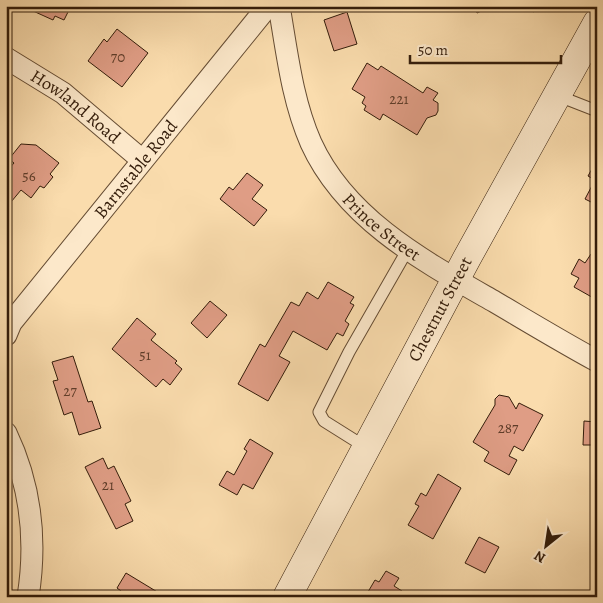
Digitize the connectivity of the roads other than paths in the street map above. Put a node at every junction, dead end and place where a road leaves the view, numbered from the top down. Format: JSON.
{"nodes":[{"id":1,"x":268,"y":6,"type":"edge"},
{"id":2,"x":279,"y":6,"type":"edge"},
{"id":3,"x":597,"y":23,"type":"edge"},
{"id":4,"x":6,"y":58,"type":"edge"},
{"id":5,"x":556,"y":95,"type":"junction"},
{"id":6,"x":597,"y":111,"type":"edge"},
{"id":7,"x":142,"y":160,"type":"junction"},
{"id":8,"x":408,"y":249,"type":"junction"},
{"id":9,"x":456,"y":280,"type":"junction"},
{"id":10,"x":8,"y":328,"type":"edge"},
{"id":11,"x":597,"y":361,"type":"edge"},
{"id":12,"x":6,"y":433,"type":"edge"},
{"id":13,"x":367,"y":448,"type":"junction"},
{"id":14,"x":28,"y":597,"type":"edge"},
{"id":15,"x":287,"y":597,"type":"edge"}],
"edges":[{"from":1,"to":7,"type":"street","name":"Barnstable Road"},
{"from":2,"to":8,"type":"street","name":"Prince Street"},
{"from":3,"to":5,"type":"main road","name":"Chestnut Street"},
{"from":4,"to":7,"type":"street","name":"Howland Road"},
{"from":5,"to":6,"type":"lane"},
{"from":5,"to":9,"type":"main road","name":"Chestnut Street"},
{"from":7,"to":10,"type":"street","name":"Barnstable Road"},
{"from":8,"to":9,"type":"street","name":"Prince Street"},
{"from":8,"to":13,"type":"lane"},
{"from":9,"to":11,"type":"street","name":"Prince Street"},
{"from":9,"to":13,"type":"main road","name":"Chestnut Street"},
{"from":12,"to":14,"type":"street"},
{"from":13,"to":15,"type":"main road","name":"Chestnut Street"}]}
